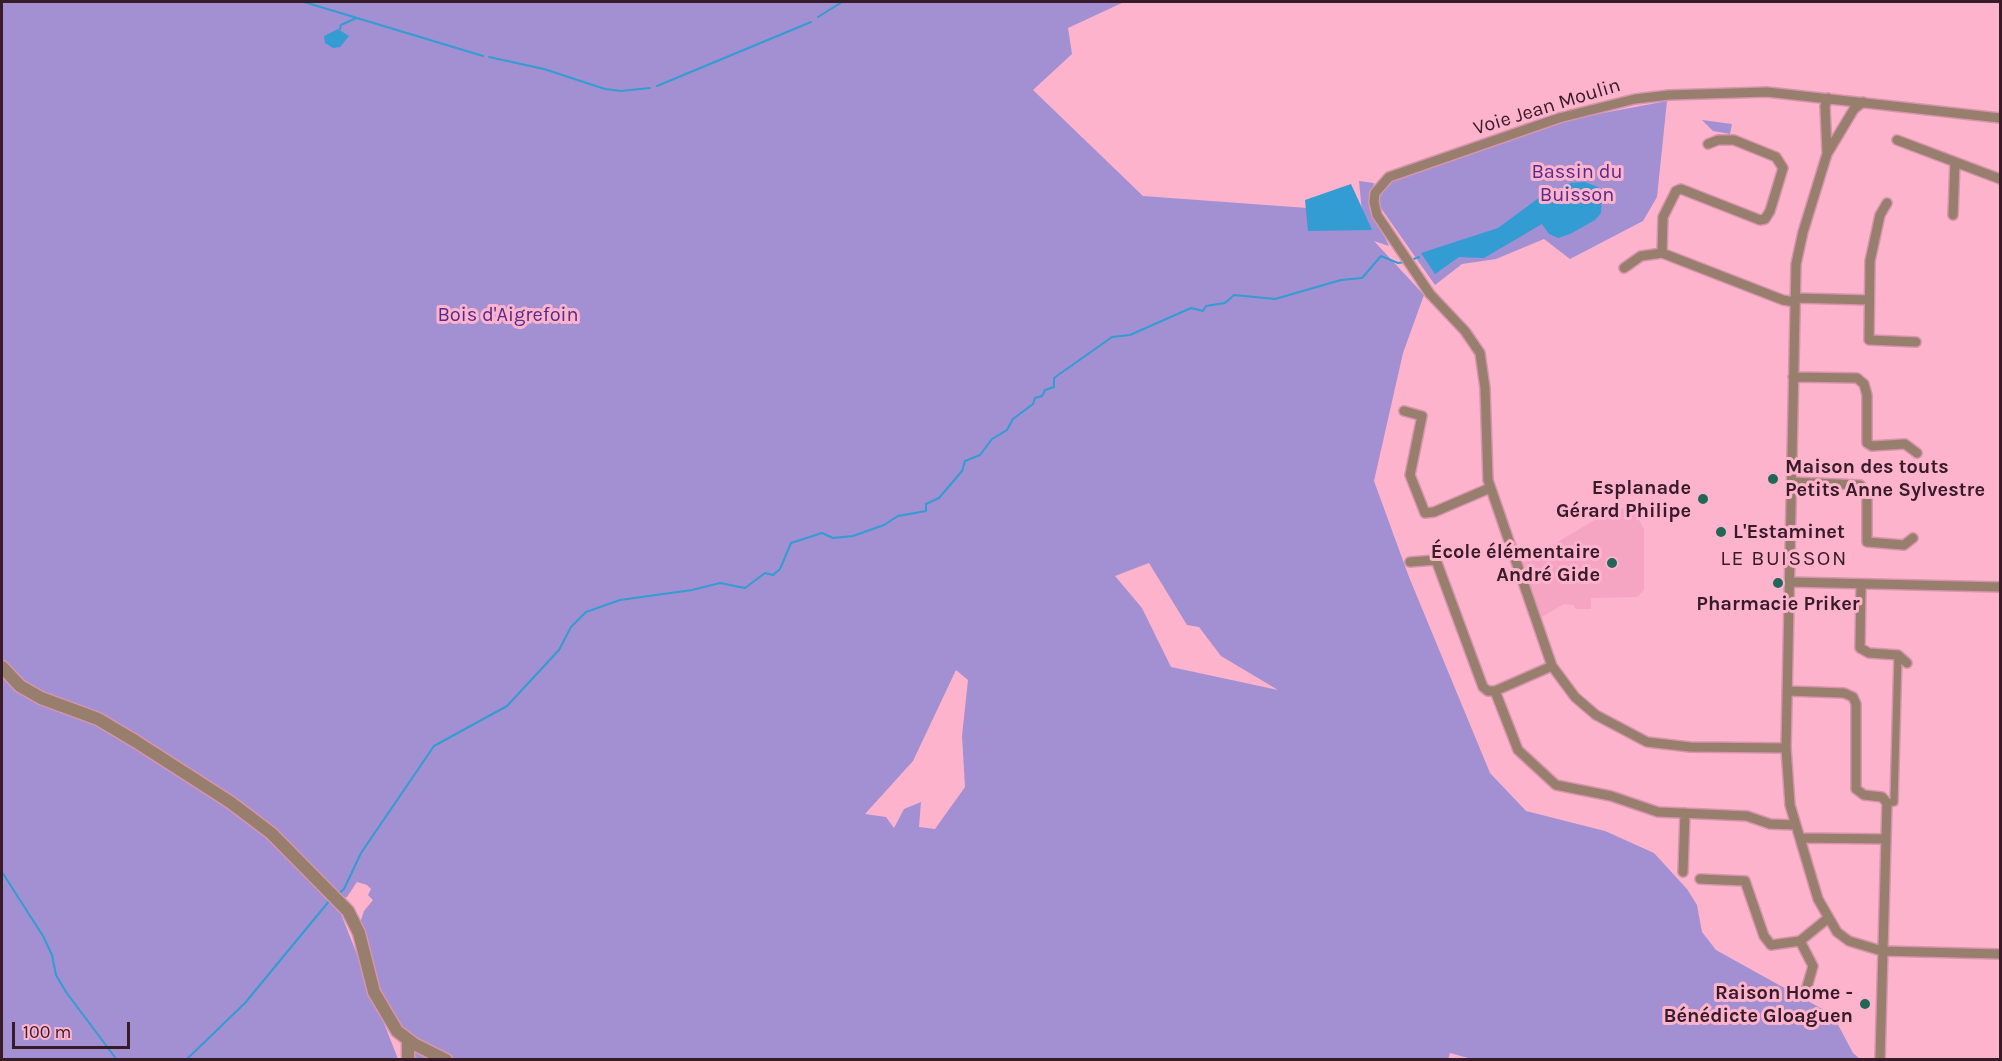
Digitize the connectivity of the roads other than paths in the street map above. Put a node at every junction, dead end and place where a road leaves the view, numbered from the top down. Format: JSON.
{"nodes":[{"id":1,"x":1828,"y":98,"type":"junction"},
{"id":2,"x":1863,"y":102,"type":"junction"},
{"id":3,"x":2001,"y":118,"type":"edge"},
{"id":4,"x":1897,"y":140,"type":"dead end"},
{"id":5,"x":1708,"y":144,"type":"dead end"},
{"id":6,"x":1827,"y":154,"type":"junction"},
{"id":7,"x":1955,"y":162,"type":"junction"},
{"id":8,"x":2001,"y":179,"type":"edge"},
{"id":9,"x":1887,"y":203,"type":"dead end"},
{"id":10,"x":1953,"y":215,"type":"dead end"},
{"id":11,"x":1662,"y":253,"type":"junction"},
{"id":12,"x":1624,"y":268,"type":"dead end"},
{"id":13,"x":1795,"y":300,"type":"junction"},
{"id":14,"x":1869,"y":300,"type":"junction"},
{"id":15,"x":1916,"y":342,"type":"dead end"},
{"id":16,"x":1793,"y":377,"type":"junction"},
{"id":17,"x":1404,"y":411,"type":"dead end"},
{"id":18,"x":1917,"y":453,"type":"dead end"},
{"id":19,"x":1792,"y":482,"type":"junction"},
{"id":20,"x":1490,"y":488,"type":"junction"},
{"id":21,"x":1913,"y":538,"type":"dead end"},
{"id":22,"x":1410,"y":562,"type":"dead end"},
{"id":23,"x":1789,"y":582,"type":"junction"},
{"id":24,"x":1861,"y":584,"type":"junction"},
{"id":25,"x":2001,"y":587,"type":"edge"},
{"id":26,"x":1898,"y":655,"type":"junction"},
{"id":27,"x":1907,"y":663,"type":"dead end"},
{"id":28,"x":1552,"y":666,"type":"junction"},
{"id":29,"x":2,"y":667,"type":"edge"},
{"id":30,"x":1495,"y":690,"type":"junction"},
{"id":31,"x":1787,"y":691,"type":"junction"},
{"id":32,"x":1786,"y":748,"type":"junction"},
{"id":33,"x":1887,"y":803,"type":"junction"},
{"id":34,"x":1685,"y":813,"type":"junction"},
{"id":35,"x":1796,"y":825,"type":"junction"},
{"id":36,"x":1800,"y":838,"type":"junction"},
{"id":37,"x":1886,"y":839,"type":"junction"},
{"id":38,"x":1683,"y":872,"type":"dead end"},
{"id":39,"x":1700,"y":879,"type":"dead end"},
{"id":40,"x":1827,"y":919,"type":"junction"},
{"id":41,"x":1800,"y":941,"type":"junction"},
{"id":42,"x":1882,"y":951,"type":"junction"},
{"id":43,"x":2001,"y":954,"type":"edge"},
{"id":44,"x":1807,"y":987,"type":"dead end"},
{"id":45,"x":408,"y":1040,"type":"junction"},
{"id":46,"x":408,"y":1059,"type":"edge"},
{"id":47,"x":446,"y":1059,"type":"edge"},
{"id":48,"x":1880,"y":1059,"type":"edge"}],
"edges":[{"from":1,"to":2,"type":"street","name":"Voie Jean Moulin"},
{"from":1,"to":6,"type":"street"},
{"from":1,"to":20,"type":"street","name":"Voie Jean Moulin"},
{"from":2,"to":3,"type":"street","name":"Voie Jean Moulin"},
{"from":2,"to":6,"type":"street"},
{"from":4,"to":7,"type":"street"},
{"from":5,"to":11,"type":"street"},
{"from":6,"to":13,"type":"street"},
{"from":7,"to":8,"type":"street"},
{"from":7,"to":10,"type":"street"},
{"from":9,"to":14,"type":"street"},
{"from":11,"to":12,"type":"street"},
{"from":11,"to":13,"type":"street"},
{"from":13,"to":14,"type":"street"},
{"from":13,"to":16,"type":"street"},
{"from":14,"to":15,"type":"street"},
{"from":16,"to":18,"type":"street"},
{"from":16,"to":19,"type":"street"},
{"from":17,"to":20,"type":"street"},
{"from":19,"to":21,"type":"street"},
{"from":19,"to":23,"type":"street"},
{"from":20,"to":28,"type":"street"},
{"from":22,"to":30,"type":"street"},
{"from":23,"to":24,"type":"street"},
{"from":23,"to":31,"type":"street"},
{"from":24,"to":25,"type":"street"},
{"from":24,"to":26,"type":"street"},
{"from":26,"to":27,"type":"street"},
{"from":26,"to":33,"type":"street"},
{"from":28,"to":30,"type":"street"},
{"from":28,"to":32,"type":"street"},
{"from":29,"to":45,"type":"street"},
{"from":30,"to":34,"type":"street"},
{"from":31,"to":32,"type":"street"},
{"from":31,"to":33,"type":"street"},
{"from":32,"to":35,"type":"street"},
{"from":33,"to":37,"type":"street"},
{"from":34,"to":35,"type":"street"},
{"from":34,"to":38,"type":"street"},
{"from":35,"to":36,"type":"street"},
{"from":36,"to":37,"type":"street"},
{"from":36,"to":40,"type":"street"},
{"from":37,"to":42,"type":"street"},
{"from":39,"to":41,"type":"street"},
{"from":40,"to":41,"type":"street"},
{"from":40,"to":42,"type":"street"},
{"from":41,"to":44,"type":"street"},
{"from":42,"to":43,"type":"street"},
{"from":42,"to":48,"type":"street"},
{"from":45,"to":46,"type":"street"},
{"from":45,"to":47,"type":"street"}]}
